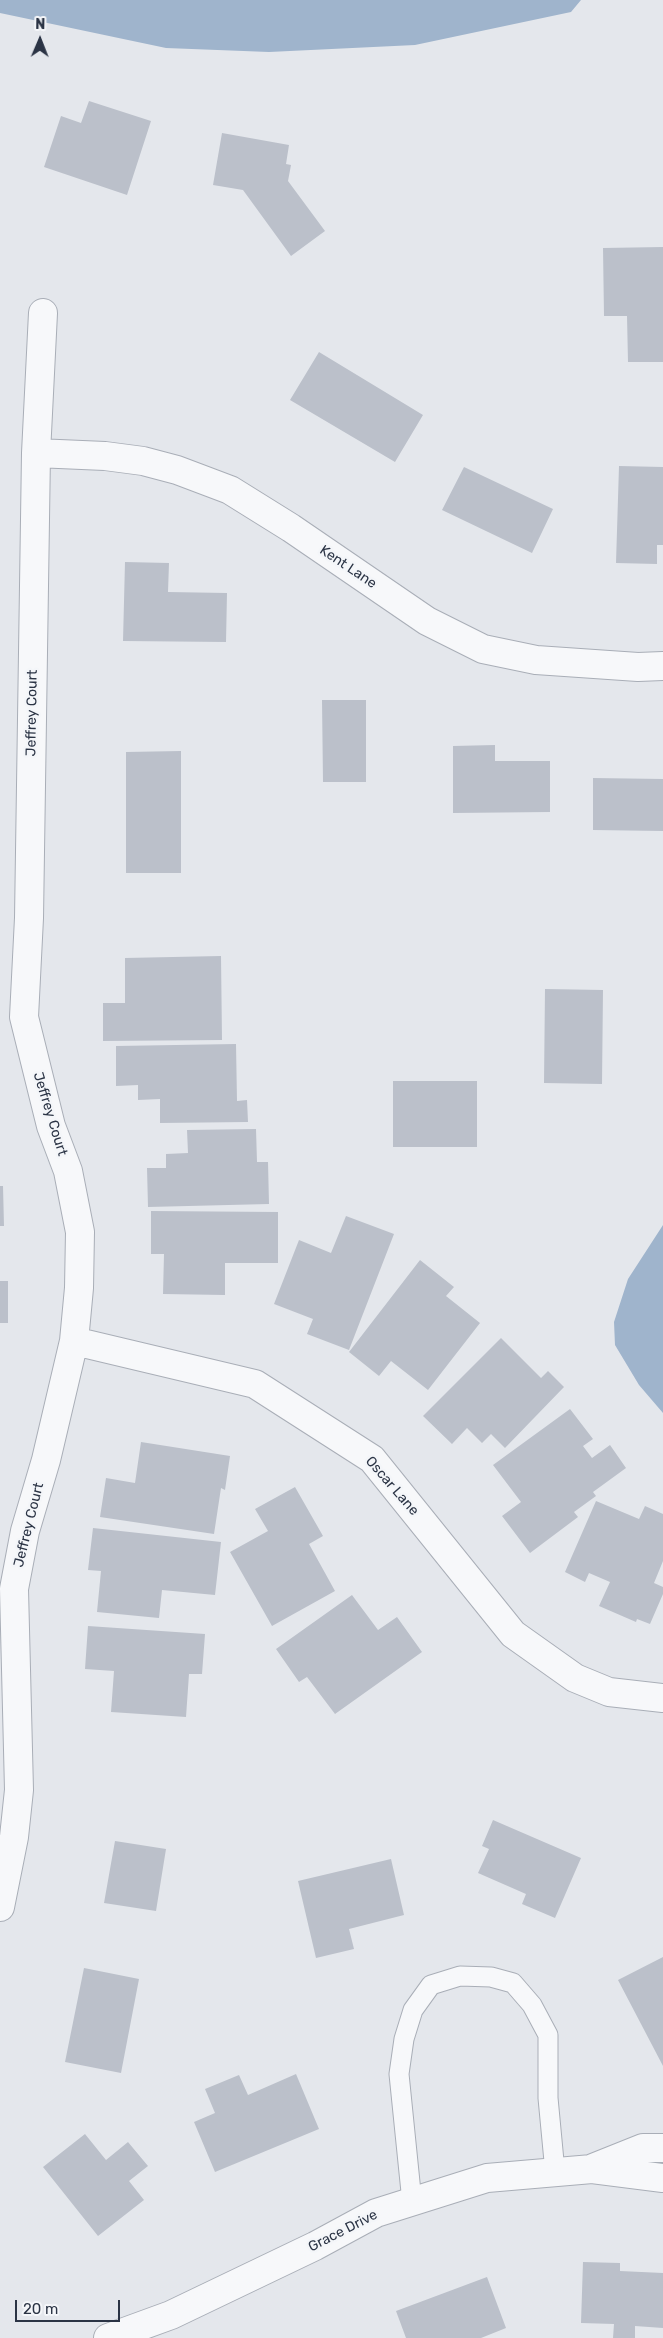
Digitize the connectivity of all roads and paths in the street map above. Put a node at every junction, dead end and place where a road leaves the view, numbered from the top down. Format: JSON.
{"nodes":[{"id":1,"x":43,"y":313,"type":"dead end"},
{"id":2,"x":36,"y":453,"type":"junction"},
{"id":3,"x":663,"y":666,"type":"edge"},
{"id":4,"x":74,"y":1340,"type":"junction"},
{"id":5,"x":663,"y":1698,"type":"edge"},
{"id":6,"x":1,"y":1899,"type":"edge"},
{"id":7,"x":663,"y":2148,"type":"edge"},
{"id":8,"x":592,"y":2169,"type":"junction"},
{"id":9,"x":555,"y":2172,"type":"junction"},
{"id":10,"x":663,"y":2178,"type":"edge"},
{"id":11,"x":412,"y":2202,"type":"junction"},
{"id":12,"x":108,"y":2338,"type":"edge"}],
"edges":[{"from":1,"to":2,"type":"street","name":"Jeffrey Court"},
{"from":2,"to":3,"type":"street","name":"Kent Lane"},
{"from":2,"to":4,"type":"street","name":"Jeffrey Court"},
{"from":4,"to":5,"type":"street","name":"Oscar Lane"},
{"from":4,"to":6,"type":"street","name":"Jeffrey Court"},
{"from":7,"to":8,"type":"street","name":"Grace Drive"},
{"from":8,"to":9,"type":"street","name":"Grace Drive"},
{"from":8,"to":10,"type":"street","name":"Grace Drive"},
{"from":9,"to":11,"type":"street","name":"Grace Drive"},
{"from":9,"to":11,"type":"lane"},
{"from":11,"to":12,"type":"street","name":"Grace Drive"}]}
